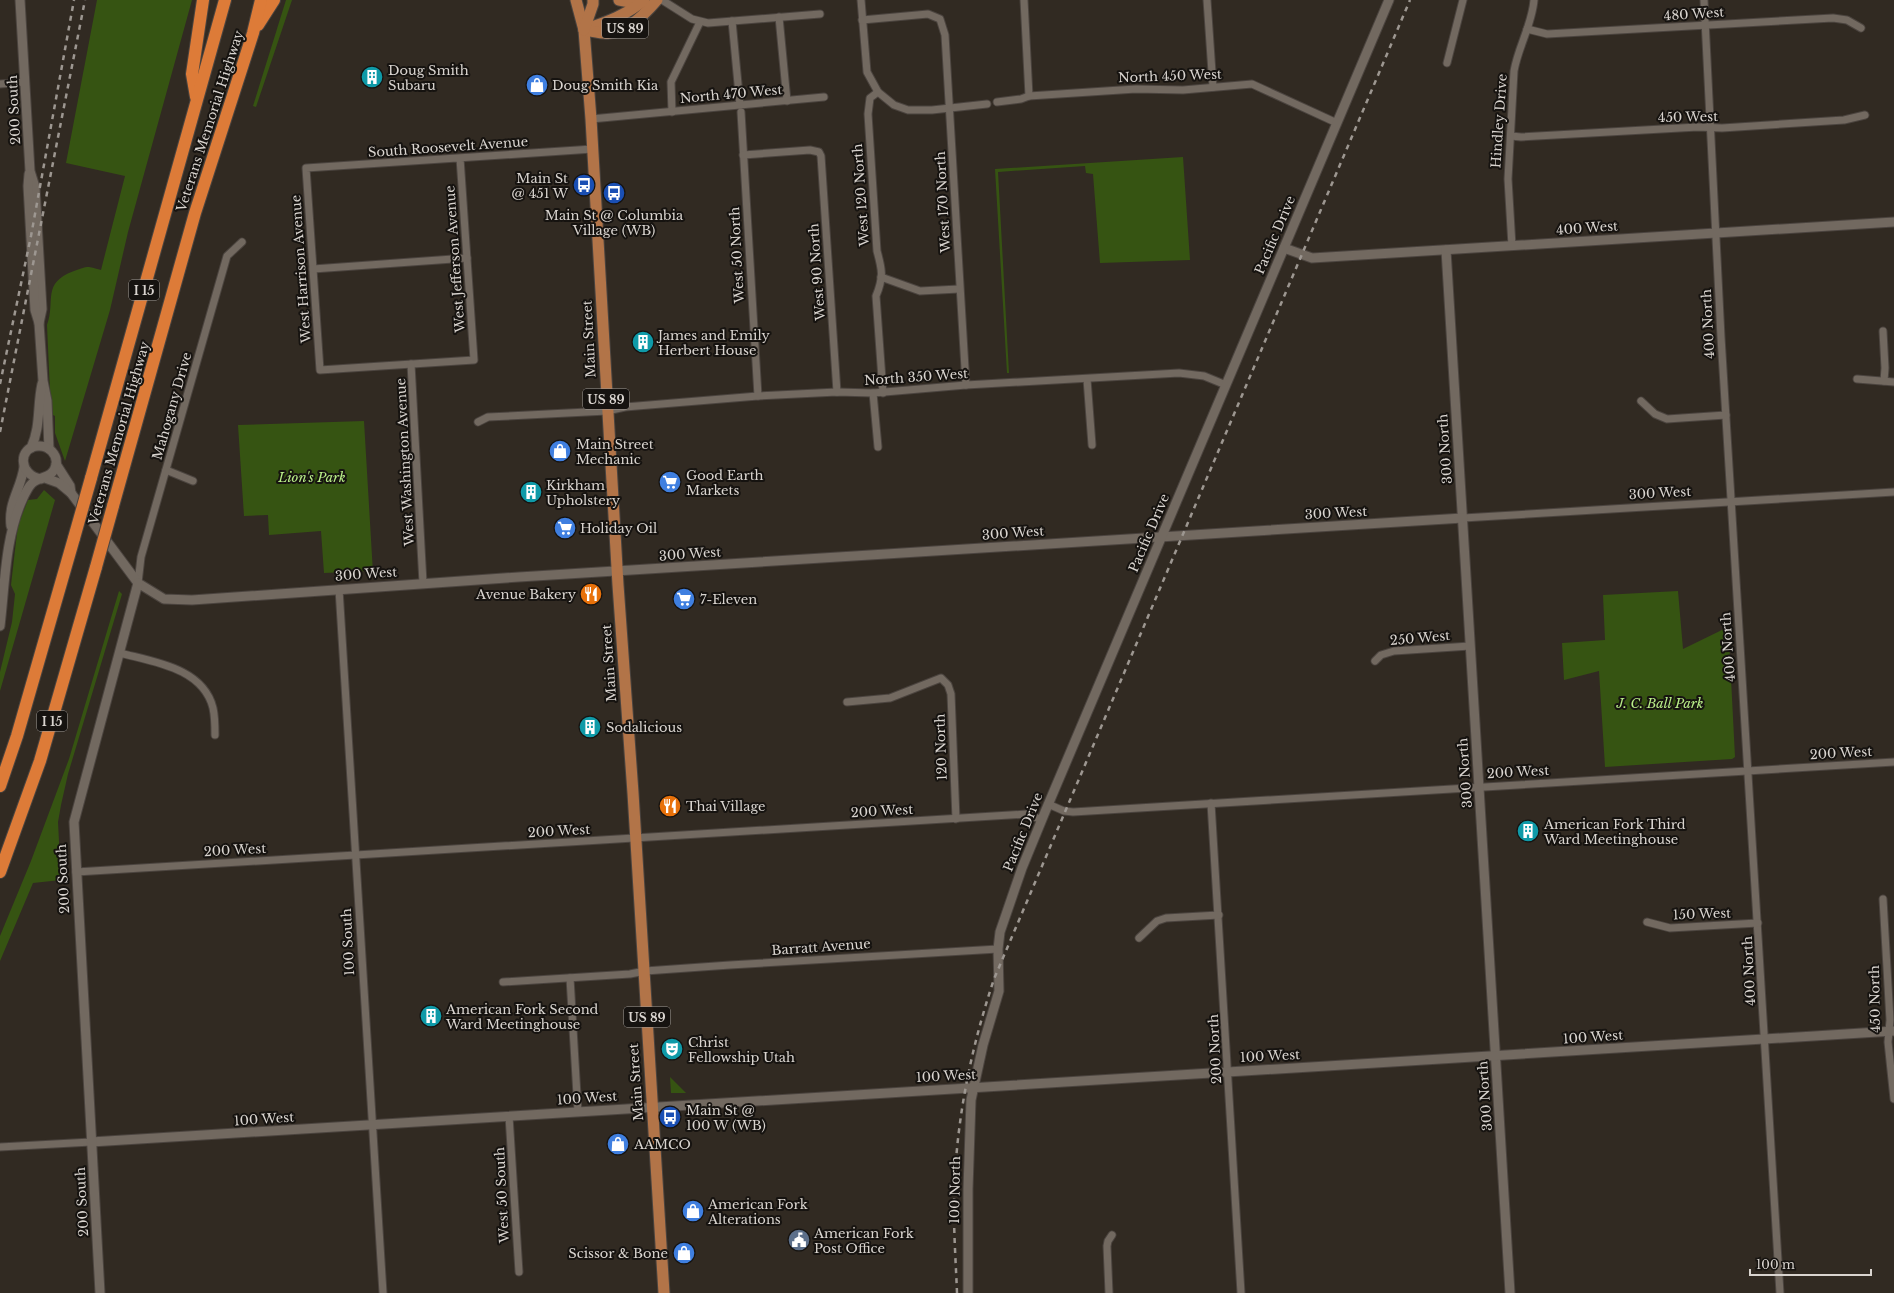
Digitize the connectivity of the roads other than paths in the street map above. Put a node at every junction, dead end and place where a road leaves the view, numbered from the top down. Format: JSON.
{"nodes":[{"id":1,"x":20,"y":0,"type":"edge"},
{"id":2,"x":203,"y":0,"type":"edge"},
{"id":3,"x":224,"y":0,"type":"edge"},
{"id":4,"x":261,"y":0,"type":"edge"},
{"id":5,"x":274,"y":0,"type":"edge"},
{"id":6,"x":576,"y":0,"type":"edge"},
{"id":7,"x":593,"y":0,"type":"edge"},
{"id":8,"x":619,"y":0,"type":"edge"},
{"id":9,"x":634,"y":0,"type":"edge"},
{"id":10,"x":644,"y":0,"type":"edge"},
{"id":11,"x":657,"y":0,"type":"edge"},
{"id":12,"x":662,"y":0,"type":"edge"},
{"id":13,"x":861,"y":0,"type":"edge"},
{"id":14,"x":1024,"y":0,"type":"edge"},
{"id":15,"x":1207,"y":0,"type":"edge"},
{"id":16,"x":1389,"y":0,"type":"edge"},
{"id":17,"x":1463,"y":0,"type":"edge"},
{"id":18,"x":1534,"y":0,"type":"edge"},
{"id":19,"x":1704,"y":0,"type":"edge"},
{"id":20,"x":820,"y":14,"type":"dead end"},
{"id":21,"x":779,"y":17,"type":"junction"},
{"id":22,"x":862,"y":20,"type":"junction"},
{"id":23,"x":732,"y":21,"type":"junction"},
{"id":24,"x":700,"y":22,"type":"junction"},
{"id":25,"x":1705,"y":25,"type":"junction"},
{"id":26,"x":1861,"y":28,"type":"dead end"},
{"id":27,"x":1527,"y":29,"type":"junction"},
{"id":28,"x":584,"y":30,"type":"junction"},
{"id":29,"x":253,"y":33,"type":"junction"},
{"id":30,"x":1447,"y":63,"type":"dead end"},
{"id":31,"x":25,"y":82,"type":"junction"},
{"id":32,"x":0,"y":84,"type":"edge"},
{"id":33,"x":1213,"y":87,"type":"junction"},
{"id":34,"x":878,"y":92,"type":"junction"},
{"id":35,"x":1029,"y":96,"type":"junction"},
{"id":36,"x":824,"y":97,"type":"dead end"},
{"id":37,"x":787,"y":101,"type":"junction"},
{"id":38,"x":197,"y":102,"type":"junction"},
{"id":39,"x":997,"y":102,"type":"dead end"},
{"id":40,"x":987,"y":104,"type":"dead end"},
{"id":41,"x":740,"y":109,"type":"junction"},
{"id":42,"x":949,"y":109,"type":"junction"},
{"id":43,"x":672,"y":112,"type":"junction"},
{"id":44,"x":1865,"y":115,"type":"dead end"},
{"id":45,"x":591,"y":119,"type":"junction"},
{"id":46,"x":1337,"y":124,"type":"junction"},
{"id":47,"x":1710,"y":128,"type":"junction"},
{"id":48,"x":1510,"y":136,"type":"junction"},
{"id":49,"x":592,"y":149,"type":"junction"},
{"id":50,"x":743,"y":155,"type":"junction"},
{"id":51,"x":460,"y":158,"type":"junction"},
{"id":52,"x":306,"y":168,"type":"joint"},
{"id":53,"x":1894,"y":222,"type":"edge"},
{"id":54,"x":1715,"y":233,"type":"junction"},
{"id":55,"x":242,"y":242,"type":"dead end"},
{"id":56,"x":1512,"y":246,"type":"junction"},
{"id":57,"x":1284,"y":248,"type":"junction"},
{"id":58,"x":1446,"y":250,"type":"junction"},
{"id":59,"x":467,"y":258,"type":"junction"},
{"id":60,"x":313,"y":269,"type":"junction"},
{"id":61,"x":882,"y":276,"type":"junction"},
{"id":62,"x":960,"y":289,"type":"junction"},
{"id":63,"x":1883,"y":331,"type":"dead end"},
{"id":64,"x":412,"y":364,"type":"junction"},
{"id":65,"x":1087,"y":379,"type":"junction"},
{"id":66,"x":1857,"y":379,"type":"dead end"},
{"id":67,"x":43,"y":381,"type":"junction"},
{"id":68,"x":1884,"y":381,"type":"junction"},
{"id":69,"x":1894,"y":382,"type":"edge"},
{"id":70,"x":966,"y":385,"type":"junction"},
{"id":71,"x":1226,"y":385,"type":"junction"},
{"id":72,"x":837,"y":392,"type":"junction"},
{"id":73,"x":873,"y":393,"type":"junction"},
{"id":74,"x":883,"y":393,"type":"junction"},
{"id":75,"x":758,"y":396,"type":"junction"},
{"id":76,"x":1641,"y":401,"type":"dead end"},
{"id":77,"x":607,"y":411,"type":"junction"},
{"id":78,"x":1726,"y":416,"type":"junction"},
{"id":79,"x":478,"y":422,"type":"dead end"},
{"id":80,"x":1092,"y":445,"type":"dead end"},
{"id":81,"x":878,"y":447,"type":"dead end"},
{"id":82,"x":31,"y":448,"type":"junction"},
{"id":83,"x":49,"y":449,"type":"junction"},
{"id":84,"x":56,"y":464,"type":"junction"},
{"id":85,"x":24,"y":467,"type":"junction"},
{"id":86,"x":166,"y":470,"type":"junction"},
{"id":87,"x":43,"y":478,"type":"junction"},
{"id":88,"x":193,"y":481,"type":"dead end"},
{"id":89,"x":1894,"y":492,"type":"edge"},
{"id":90,"x":71,"y":493,"type":"junction"},
{"id":91,"x":1731,"y":502,"type":"junction"},
{"id":92,"x":1463,"y":518,"type":"junction"},
{"id":93,"x":11,"y":528,"type":"junction"},
{"id":94,"x":1162,"y":537,"type":"junction"},
{"id":95,"x":618,"y":572,"type":"junction"},
{"id":96,"x":138,"y":583,"type":"junction"},
{"id":97,"x":423,"y":583,"type":"junction"},
{"id":98,"x":339,"y":589,"type":"junction"},
{"id":99,"x":0,"y":626,"type":"edge"},
{"id":100,"x":1470,"y":646,"type":"junction"},
{"id":101,"x":120,"y":653,"type":"junction"},
{"id":102,"x":1375,"y":661,"type":"dead end"},
{"id":103,"x":847,"y":702,"type":"dead end"},
{"id":104,"x":215,"y":735,"type":"dead end"},
{"id":105,"x":1894,"y":762,"type":"edge"},
{"id":106,"x":1748,"y":770,"type":"junction"},
{"id":107,"x":0,"y":786,"type":"edge"},
{"id":108,"x":1479,"y":786,"type":"junction"},
{"id":109,"x":1211,"y":803,"type":"junction"},
{"id":110,"x":1048,"y":804,"type":"junction"},
{"id":111,"x":956,"y":818,"type":"junction"},
{"id":112,"x":1042,"y":820,"type":"junction"},
{"id":113,"x":636,"y":838,"type":"junction"},
{"id":114,"x":356,"y":855,"type":"junction"},
{"id":115,"x":0,"y":872,"type":"edge"},
{"id":116,"x":76,"y":872,"type":"junction"},
{"id":117,"x":1883,"y":899,"type":"dead end"},
{"id":118,"x":1219,"y":914,"type":"junction"},
{"id":119,"x":1647,"y":922,"type":"dead end"},
{"id":120,"x":1758,"y":923,"type":"junction"},
{"id":121,"x":1139,"y":938,"type":"dead end"},
{"id":122,"x":998,"y":949,"type":"junction"},
{"id":123,"x":645,"y":971,"type":"junction"},
{"id":124,"x":570,"y":978,"type":"junction"},
{"id":125,"x":503,"y":982,"type":"dead end"},
{"id":126,"x":1891,"y":1031,"type":"edge"},
{"id":127,"x":1766,"y":1038,"type":"junction"},
{"id":128,"x":1495,"y":1056,"type":"junction"},
{"id":129,"x":1228,"y":1072,"type":"junction"},
{"id":130,"x":973,"y":1087,"type":"junction"},
{"id":131,"x":1894,"y":1099,"type":"edge"},
{"id":132,"x":652,"y":1107,"type":"junction"},
{"id":133,"x":578,"y":1112,"type":"junction"},
{"id":134,"x":509,"y":1116,"type":"junction"},
{"id":135,"x":372,"y":1124,"type":"junction"},
{"id":136,"x":91,"y":1142,"type":"junction"},
{"id":137,"x":0,"y":1147,"type":"edge"},
{"id":138,"x":1112,"y":1235,"type":"dead end"},
{"id":139,"x":519,"y":1272,"type":"dead end"},
{"id":140,"x":100,"y":1293,"type":"edge"},
{"id":141,"x":383,"y":1293,"type":"edge"},
{"id":142,"x":664,"y":1293,"type":"edge"},
{"id":143,"x":968,"y":1293,"type":"edge"},
{"id":144,"x":1109,"y":1293,"type":"edge"},
{"id":145,"x":1241,"y":1293,"type":"edge"},
{"id":146,"x":1510,"y":1293,"type":"edge"},
{"id":147,"x":1780,"y":1293,"type":"edge"}],
"edges":[{"from":1,"to":31,"type":"street","name":"200 South"},
{"from":2,"to":38,"type":"highway"},
{"from":3,"to":38,"type":"highway","name":"Veterans Memorial Highway","number":"I 15"},
{"from":4,"to":29,"type":"highway","name":"Veterans Memorial Highway","number":"I 15"},
{"from":5,"to":29,"type":"highway"},
{"from":6,"to":28,"type":"main road","name":"Main Street"},
{"from":7,"to":28,"type":"main road","name":"Main Street"},
{"from":8,"to":9,"type":"main road","number":"US 89"},
{"from":10,"to":28,"type":"main road","number":"US 89"},
{"from":11,"to":28,"type":"main road","number":"US 89"},
{"from":12,"to":24,"type":"street"},
{"from":13,"to":22,"type":"street"},
{"from":14,"to":35,"type":"street"},
{"from":15,"to":33,"type":"street"},
{"from":16,"to":46,"type":"street","name":"Pacific Drive"},
{"from":17,"to":30,"type":"street"},
{"from":18,"to":27,"type":"street","name":"Hindley Drive"},
{"from":19,"to":25,"type":"street","name":"400 North"},
{"from":20,"to":21,"type":"street"},
{"from":21,"to":23,"type":"street"},
{"from":21,"to":37,"type":"street"},
{"from":22,"to":34,"type":"street"},
{"from":22,"to":42,"type":"street","name":"West 170 North"},
{"from":23,"to":24,"type":"street"},
{"from":23,"to":41,"type":"street","name":"West 50 North"},
{"from":24,"to":43,"type":"street"},
{"from":25,"to":26,"type":"street","name":"480 West"},
{"from":25,"to":27,"type":"street","name":"480 West"},
{"from":25,"to":47,"type":"street","name":"400 North"},
{"from":27,"to":48,"type":"street","name":"Hindley Drive"},
{"from":28,"to":45,"type":"main road","name":"Main Street","number":"US 89"},
{"from":29,"to":115,"type":"highway","name":"Veterans Memorial Highway","number":"I 15","bridge":true},
{"from":31,"to":32,"type":"street"},
{"from":31,"to":67,"type":"street","name":"200 South"},
{"from":33,"to":35,"type":"street","name":"North 450 West"},
{"from":33,"to":46,"type":"street","name":"North 450 West"},
{"from":34,"to":42,"type":"street"},
{"from":34,"to":61,"type":"street","name":"West 120 North"},
{"from":35,"to":39,"type":"street","name":"North 450 West"},
{"from":36,"to":37,"type":"street","name":"North 470 West"},
{"from":37,"to":41,"type":"street","name":"North 470 West"},
{"from":38,"to":107,"type":"highway","name":"Veterans Memorial Highway","number":"I 15","bridge":true},
{"from":40,"to":42,"type":"street"},
{"from":41,"to":43,"type":"street","name":"North 470 West"},
{"from":41,"to":50,"type":"street","name":"West 50 North"},
{"from":42,"to":62,"type":"street","name":"West 170 North"},
{"from":43,"to":45,"type":"street","name":"North 470 West"},
{"from":44,"to":47,"type":"street","name":"450 West"},
{"from":45,"to":49,"type":"main road","name":"Main Street","number":"US 89"},
{"from":46,"to":57,"type":"street","name":"Pacific Drive"},
{"from":47,"to":48,"type":"street","name":"450 West"},
{"from":47,"to":54,"type":"street","name":"400 North"},
{"from":48,"to":56,"type":"street","name":"Hindley Drive"},
{"from":49,"to":51,"type":"street","name":"South Roosevelt Avenue"},
{"from":49,"to":77,"type":"main road","name":"Main Street","number":"US 89"},
{"from":50,"to":72,"type":"street","name":"West 90 North"},
{"from":50,"to":75,"type":"street","name":"West 50 North"},
{"from":51,"to":52,"type":"street","name":"South Roosevelt Avenue"},
{"from":51,"to":59,"type":"street","name":"West Jefferson Avenue"},
{"from":52,"to":60,"type":"street","name":"West Harrison Avenue"},
{"from":53,"to":54,"type":"street","name":"400 West"},
{"from":54,"to":56,"type":"street","name":"400 West"},
{"from":54,"to":78,"type":"street","name":"400 North"},
{"from":55,"to":86,"type":"street","name":"Mahogany Drive"},
{"from":56,"to":58,"type":"street","name":"400 West"},
{"from":57,"to":58,"type":"street","name":"400 West"},
{"from":57,"to":71,"type":"street","name":"Pacific Drive"},
{"from":58,"to":92,"type":"street","name":"300 North"},
{"from":59,"to":60,"type":"street"},
{"from":59,"to":64,"type":"street","name":"West Jefferson Avenue"},
{"from":60,"to":64,"type":"street","name":"West Harrison Avenue"},
{"from":61,"to":62,"type":"street"},
{"from":61,"to":74,"type":"street","name":"West 120 North"},
{"from":62,"to":70,"type":"street","name":"West 170 North"},
{"from":63,"to":68,"type":"street"},
{"from":64,"to":97,"type":"street","name":"West Washington Avenue"},
{"from":65,"to":70,"type":"street","name":"North 350 West"},
{"from":65,"to":71,"type":"street","name":"North 350 West"},
{"from":65,"to":80,"type":"street"},
{"from":66,"to":68,"type":"street"},
{"from":67,"to":82,"type":"street","name":"200 South"},
{"from":67,"to":83,"type":"street","name":"200 South"},
{"from":68,"to":69,"type":"street"},
{"from":70,"to":74,"type":"street","name":"North 350 West"},
{"from":71,"to":94,"type":"street","name":"Pacific Drive"},
{"from":72,"to":73,"type":"street","name":"North 350 West"},
{"from":72,"to":75,"type":"street","name":"North 350 West"},
{"from":73,"to":74,"type":"street","name":"North 350 West"},
{"from":73,"to":81,"type":"street"},
{"from":75,"to":77,"type":"street","name":"North 350 West"},
{"from":76,"to":78,"type":"street"},
{"from":77,"to":79,"type":"street","name":"North 350 West"},
{"from":77,"to":95,"type":"main road","name":"Main Street","number":"US 89"},
{"from":78,"to":91,"type":"street","name":"400 North"},
{"from":82,"to":83,"type":"street"},
{"from":82,"to":85,"type":"street"},
{"from":83,"to":84,"type":"street"},
{"from":84,"to":87,"type":"street"},
{"from":84,"to":90,"type":"street"},
{"from":85,"to":87,"type":"street"},
{"from":85,"to":93,"type":"street"},
{"from":86,"to":88,"type":"street"},
{"from":86,"to":96,"type":"street","name":"Mahogany Drive"},
{"from":87,"to":90,"type":"street"},
{"from":87,"to":93,"type":"street"},
{"from":89,"to":91,"type":"street","name":"300 West"},
{"from":90,"to":96,"type":"street"},
{"from":91,"to":92,"type":"street","name":"300 West"},
{"from":91,"to":106,"type":"street","name":"400 North"},
{"from":92,"to":94,"type":"street","name":"300 West"},
{"from":92,"to":100,"type":"street","name":"300 North"},
{"from":93,"to":99,"type":"street"},
{"from":94,"to":95,"type":"street","name":"300 West"},
{"from":94,"to":110,"type":"street","name":"Pacific Drive"},
{"from":95,"to":97,"type":"street","name":"300 West"},
{"from":95,"to":113,"type":"main road","name":"Main Street","number":"US 89"},
{"from":96,"to":98,"type":"street","name":"300 West"},
{"from":96,"to":101,"type":"street","name":"200 South"},
{"from":97,"to":98,"type":"street","name":"300 West"},
{"from":98,"to":114,"type":"street","name":"100 South"},
{"from":100,"to":102,"type":"street","name":"250 West"},
{"from":100,"to":108,"type":"street","name":"300 North"},
{"from":101,"to":104,"type":"street"},
{"from":101,"to":116,"type":"street","name":"200 South"},
{"from":103,"to":111,"type":"street","name":"120 North"},
{"from":105,"to":106,"type":"street","name":"200 West"},
{"from":106,"to":108,"type":"street","name":"200 West"},
{"from":106,"to":120,"type":"street","name":"400 North"},
{"from":108,"to":109,"type":"street","name":"200 West"},
{"from":108,"to":128,"type":"street","name":"300 North"},
{"from":109,"to":110,"type":"street","name":"200 West"},
{"from":109,"to":118,"type":"street","name":"200 North"},
{"from":110,"to":112,"type":"street","name":"Pacific Drive"},
{"from":111,"to":112,"type":"street","name":"200 West"},
{"from":111,"to":113,"type":"street","name":"200 West"},
{"from":112,"to":122,"type":"street","name":"Pacific Drive"},
{"from":113,"to":114,"type":"street","name":"200 West"},
{"from":113,"to":123,"type":"main road","name":"Main Street","number":"US 89"},
{"from":114,"to":116,"type":"street","name":"200 West"},
{"from":114,"to":135,"type":"street","name":"100 South"},
{"from":116,"to":136,"type":"street","name":"200 South"},
{"from":117,"to":126,"type":"street","name":"450 North"},
{"from":118,"to":121,"type":"street"},
{"from":118,"to":129,"type":"street","name":"200 North"},
{"from":119,"to":120,"type":"street","name":"150 West"},
{"from":120,"to":127,"type":"street","name":"400 North"},
{"from":122,"to":123,"type":"street","name":"Barratt Avenue"},
{"from":122,"to":130,"type":"street","name":"Pacific Drive"},
{"from":123,"to":124,"type":"street","name":"Barratt Avenue"},
{"from":123,"to":132,"type":"main road","name":"Main Street","number":"US 89"},
{"from":124,"to":125,"type":"street","name":"Barratt Avenue"},
{"from":124,"to":133,"type":"street"},
{"from":126,"to":127,"type":"street","name":"100 West"},
{"from":126,"to":131,"type":"street","name":"450 North"},
{"from":127,"to":128,"type":"street","name":"100 West"},
{"from":127,"to":147,"type":"street","name":"400 North"},
{"from":128,"to":129,"type":"street","name":"100 West"},
{"from":128,"to":146,"type":"street","name":"300 North"},
{"from":129,"to":130,"type":"street","name":"100 West"},
{"from":129,"to":145,"type":"street","name":"200 North"},
{"from":130,"to":132,"type":"street","name":"100 West"},
{"from":130,"to":143,"type":"street","name":"100 North"},
{"from":132,"to":133,"type":"street","name":"100 West"},
{"from":132,"to":142,"type":"main road","name":"Main Street","number":"US 89"},
{"from":133,"to":134,"type":"street","name":"100 West"},
{"from":134,"to":135,"type":"street","name":"100 West"},
{"from":134,"to":139,"type":"street","name":"West 50 South"},
{"from":135,"to":136,"type":"street","name":"100 West"},
{"from":135,"to":141,"type":"street","name":"100 South"},
{"from":136,"to":137,"type":"street","name":"100 West"},
{"from":136,"to":140,"type":"street","name":"200 South"},
{"from":138,"to":144,"type":"street"}]}
